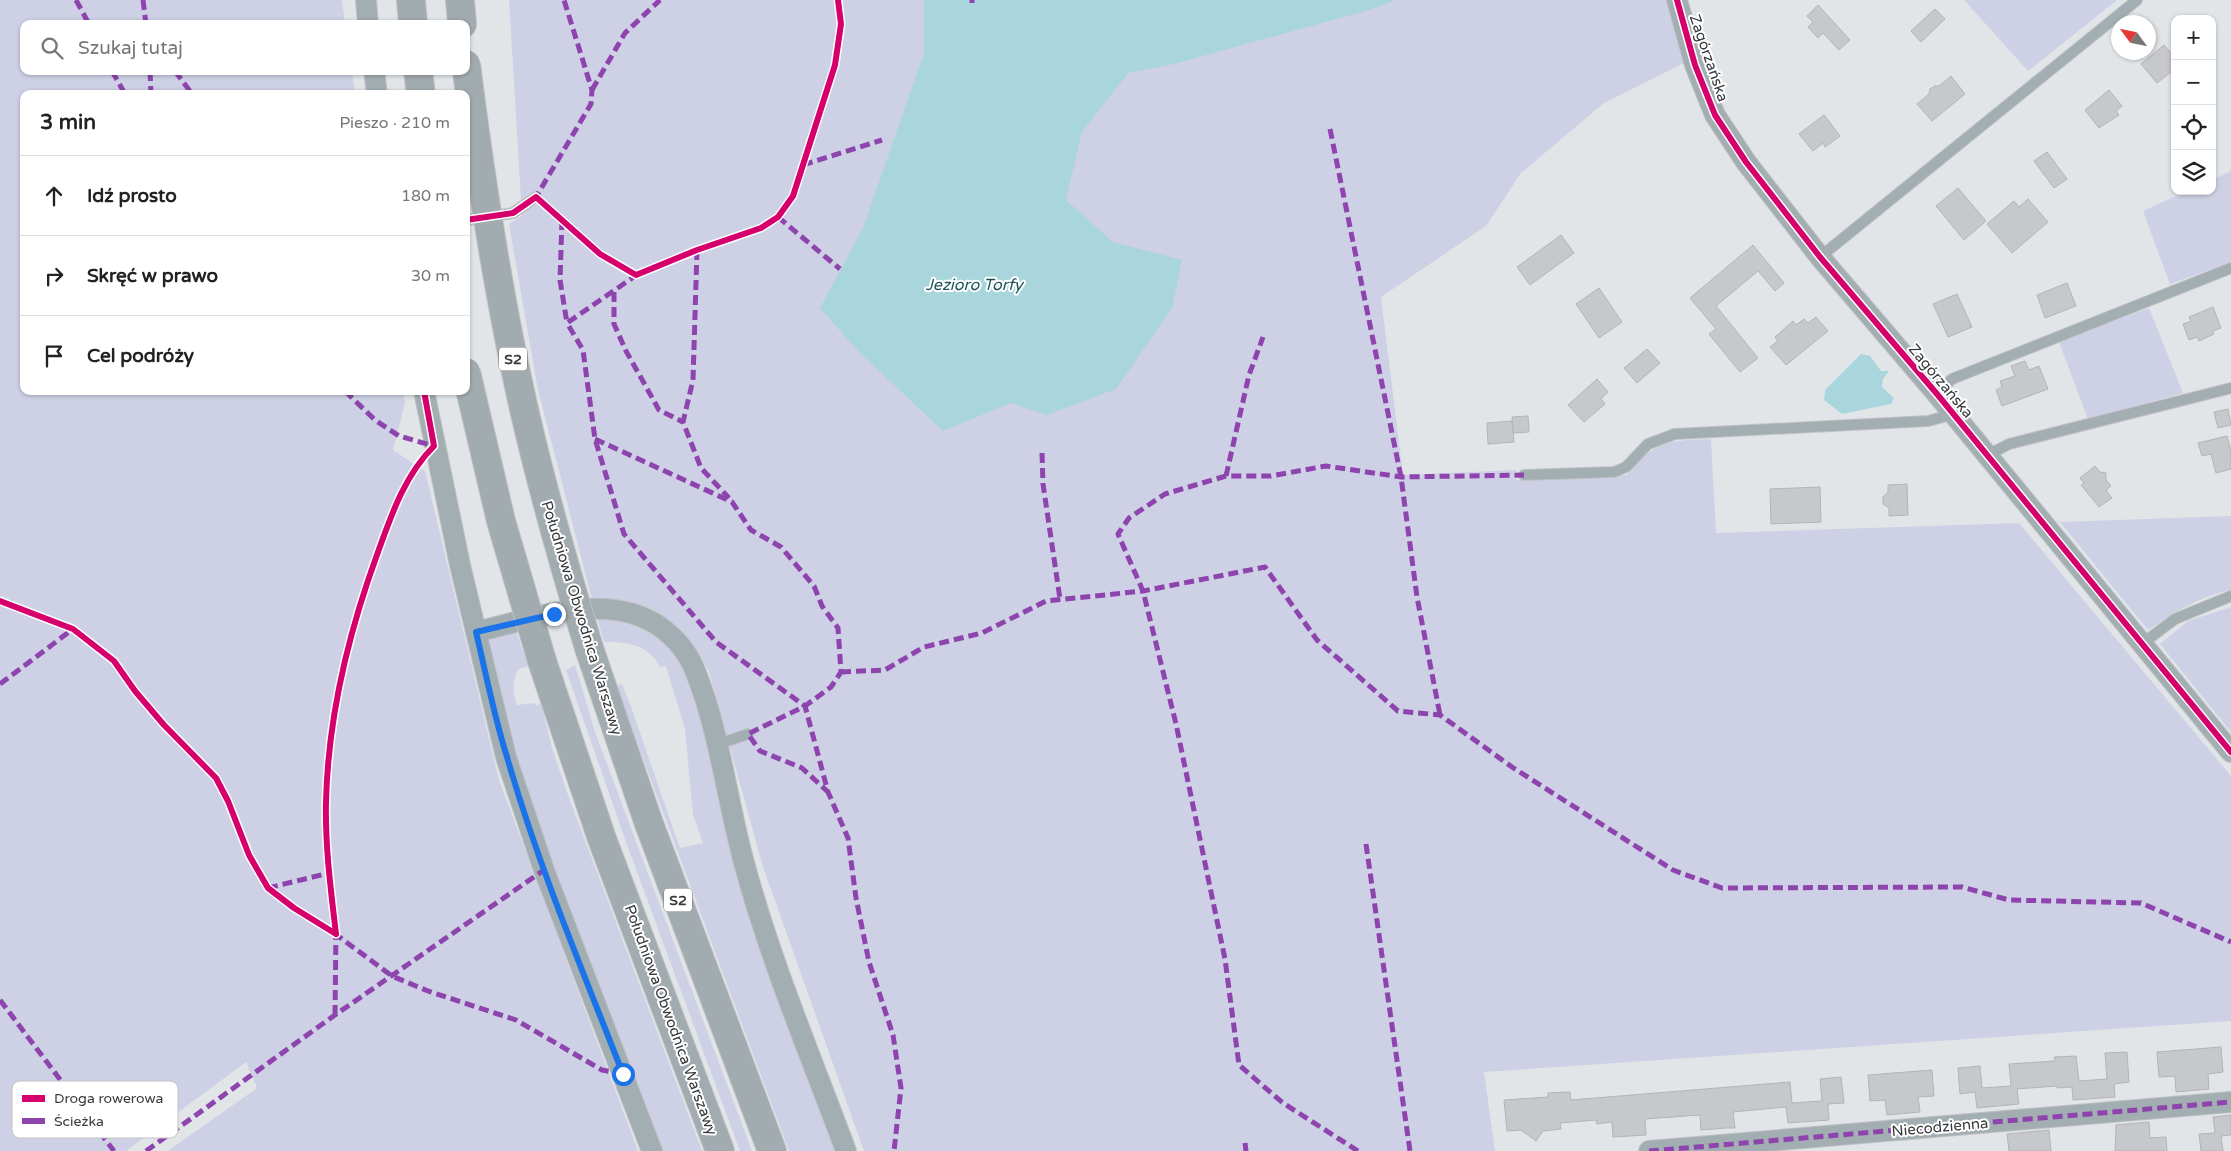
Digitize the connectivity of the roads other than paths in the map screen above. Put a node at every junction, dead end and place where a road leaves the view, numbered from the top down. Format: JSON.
{"nodes":[{"id":1,"x":366,"y":0,"type":"edge"},
{"id":2,"x":411,"y":0,"type":"edge"},
{"id":3,"x":460,"y":0,"type":"edge"},
{"id":4,"x":1677,"y":0,"type":"edge"},
{"id":5,"x":2137,"y":0,"type":"edge"},
{"id":6,"x":368,"y":20,"type":"edge"},
{"id":7,"x":413,"y":20,"type":"edge"},
{"id":8,"x":462,"y":20,"type":"edge"},
{"id":9,"x":375,"y":75,"type":"edge"},
{"id":10,"x":419,"y":75,"type":"edge"},
{"id":11,"x":468,"y":75,"type":"edge"},
{"id":12,"x":376,"y":90,"type":"edge"},
{"id":13,"x":420,"y":90,"type":"edge"},
{"id":14,"x":470,"y":90,"type":"edge"},
{"id":15,"x":470,"y":93,"type":"edge"},
{"id":16,"x":536,"y":197,"type":"dead end"},
{"id":17,"x":470,"y":219,"type":"edge"},
{"id":18,"x":1820,"y":257,"type":"junction"},
{"id":19,"x":2231,"y":268,"type":"edge"},
{"id":20,"x":2231,"y":388,"type":"edge"},
{"id":21,"x":470,"y":389,"type":"edge"},
{"id":22,"x":1937,"y":394,"type":"junction"},
{"id":23,"x":425,"y":395,"type":"edge"},
{"id":24,"x":1954,"y":414,"type":"junction"},
{"id":25,"x":1988,"y":456,"type":"junction"},
{"id":26,"x":1524,"y":475,"type":"dead end"},
{"id":27,"x":2231,"y":596,"type":"edge"},
{"id":28,"x":476,"y":632,"type":"junction"},
{"id":29,"x":2143,"y":643,"type":"junction"},
{"id":30,"x":748,"y":734,"type":"dead end"},
{"id":31,"x":716,"y":744,"type":"junction"},
{"id":32,"x":2231,"y":752,"type":"edge"},
{"id":33,"x":2231,"y":1102,"type":"edge"},
{"id":34,"x":652,"y":1151,"type":"edge"},
{"id":35,"x":720,"y":1151,"type":"edge"},
{"id":36,"x":772,"y":1151,"type":"edge"},
{"id":37,"x":846,"y":1151,"type":"edge"},
{"id":38,"x":1649,"y":1151,"type":"edge"}],
"edges":[{"from":1,"to":6,"type":"street"},
{"from":2,"to":7,"type":"highway"},
{"from":3,"to":8,"type":"highway"},
{"from":4,"to":18,"type":"street","name":"Zagórzańska"},
{"from":5,"to":18,"type":"lane"},
{"from":9,"to":12,"type":"street"},
{"from":10,"to":13,"type":"highway"},
{"from":11,"to":14,"type":"highway","name":"Południowa Obwodnica Warszawy","number":"S2","bridge":true},
{"from":15,"to":36,"type":"highway","name":"Południowa Obwodnica Warszawy","number":"S2","bridge":true},
{"from":16,"to":17,"type":"lane"},
{"from":18,"to":22,"type":"street","name":"Zagórzańska"},
{"from":19,"to":22,"type":"lane"},
{"from":20,"to":25,"type":"lane"},
{"from":21,"to":35,"type":"highway","name":"Południowa Obwodnica Warszawy","bridge":true},
{"from":22,"to":24,"type":"street","name":"Zagórzańska"},
{"from":23,"to":28,"type":"street"},
{"from":24,"to":25,"type":"street","name":"Zagórzańska"},
{"from":24,"to":26,"type":"lane"},
{"from":25,"to":29,"type":"street","name":"Zagórzańska"},
{"from":27,"to":29,"type":"lane"},
{"from":28,"to":31,"type":"street"},
{"from":28,"to":34,"type":"street"},
{"from":29,"to":32,"type":"street","name":"Zagórzańska"},
{"from":30,"to":31,"type":"lane"},
{"from":31,"to":37,"type":"street"},
{"from":33,"to":38,"type":"street","name":"Niecodzienna"}]}
